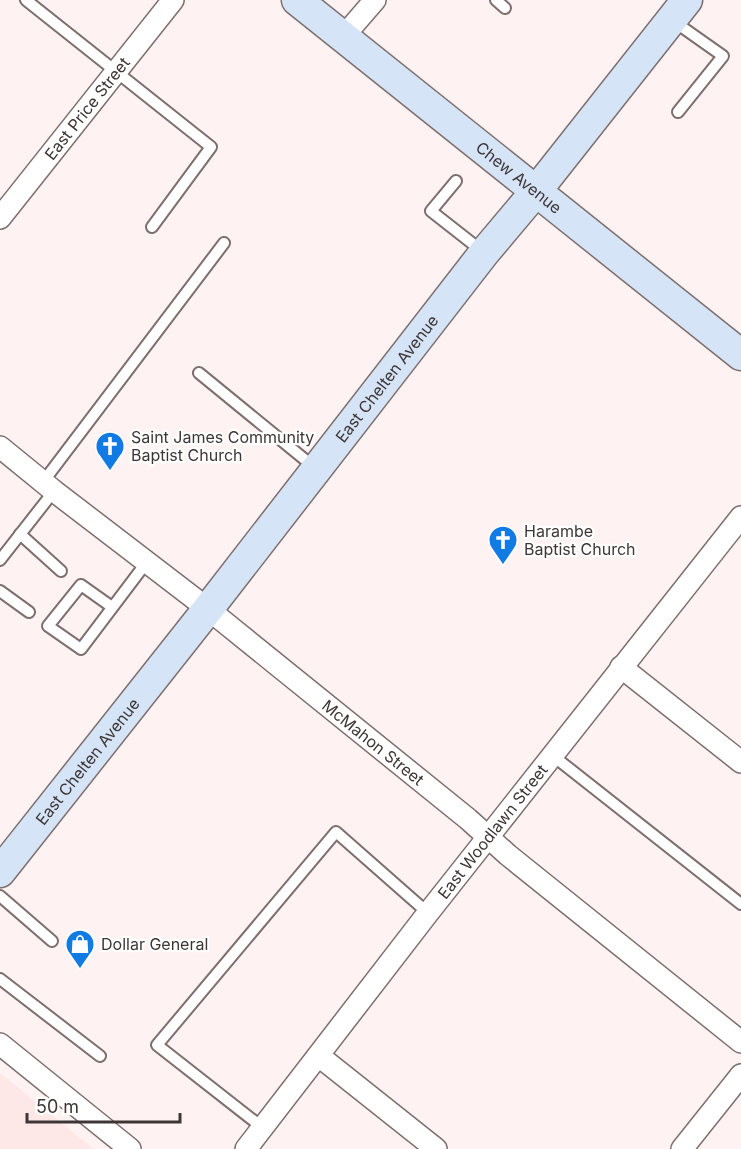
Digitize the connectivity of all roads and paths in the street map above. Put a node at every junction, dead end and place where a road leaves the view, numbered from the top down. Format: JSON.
{"nodes":[{"id":1,"x":26,"y":0,"type":"edge"},
{"id":2,"x":173,"y":0,"type":"edge"},
{"id":3,"x":297,"y":0,"type":"edge"},
{"id":4,"x":375,"y":0,"type":"edge"},
{"id":5,"x":496,"y":0,"type":"edge"},
{"id":6,"x":505,"y":8,"type":"dead end"},
{"id":7,"x":679,"y":10,"type":"edge"},
{"id":8,"x":343,"y":37,"type":"junction"},
{"id":9,"x":117,"y":73,"type":"junction"},
{"id":10,"x":678,"y":112,"type":"dead end"},
{"id":11,"x":456,"y":182,"type":"dead end"},
{"id":12,"x":537,"y":190,"type":"junction"},
{"id":13,"x":0,"y":218,"type":"edge"},
{"id":14,"x":152,"y":226,"type":"dead end"},
{"id":15,"x":224,"y":243,"type":"dead end"},
{"id":16,"x":484,"y":253,"type":"junction"},
{"id":17,"x":741,"y":355,"type":"edge"},
{"id":18,"x":199,"y":373,"type":"dead end"},
{"id":19,"x":0,"y":447,"type":"edge"},
{"id":20,"x":317,"y":469,"type":"junction"},
{"id":21,"x":49,"y":487,"type":"junction"},
{"id":22,"x":741,"y":517,"type":"edge"},
{"id":23,"x":20,"y":534,"type":"junction"},
{"id":24,"x":0,"y":560,"type":"edge"},
{"id":25,"x":146,"y":562,"type":"junction"},
{"id":26,"x":61,"y":571,"type":"dead end"},
{"id":27,"x":0,"y":591,"type":"edge"},
{"id":28,"x":112,"y":607,"type":"junction"},
{"id":29,"x":208,"y":609,"type":"junction"},
{"id":30,"x":29,"y":612,"type":"dead end"},
{"id":31,"x":621,"y":667,"type":"junction"},
{"id":32,"x":738,"y":752,"type":"edge"},
{"id":33,"x":552,"y":755,"type":"junction"},
{"id":34,"x":488,"y":837,"type":"junction"},
{"id":35,"x":0,"y":872,"type":"edge"},
{"id":36,"x":0,"y":896,"type":"edge"},
{"id":37,"x":741,"y":904,"type":"edge"},
{"id":38,"x":428,"y":913,"type":"junction"},
{"id":39,"x":51,"y":941,"type":"dead end"},
{"id":40,"x":0,"y":979,"type":"edge"},
{"id":41,"x":741,"y":1042,"type":"edge"},
{"id":42,"x":0,"y":1044,"type":"edge"},
{"id":43,"x":100,"y":1056,"type":"dead end"},
{"id":44,"x":319,"y":1056,"type":"junction"},
{"id":45,"x":741,"y":1075,"type":"edge"},
{"id":46,"x":262,"y":1128,"type":"junction"},
{"id":47,"x":130,"y":1149,"type":"edge"},
{"id":48,"x":246,"y":1149,"type":"edge"},
{"id":49,"x":436,"y":1149,"type":"edge"},
{"id":50,"x":682,"y":1149,"type":"edge"}],
"edges":[{"from":1,"to":9,"type":"lane"},
{"from":2,"to":9,"type":"street","name":"East Price Street"},
{"from":3,"to":8,"type":"street","name":"Chew Avenue"},
{"from":4,"to":8,"type":"street"},
{"from":5,"to":6,"type":"lane"},
{"from":7,"to":10,"type":"lane"},
{"from":7,"to":12,"type":"street","name":"East Chelten Avenue"},
{"from":8,"to":12,"type":"street","name":"Chew Avenue"},
{"from":9,"to":13,"type":"street","name":"East Price Street"},
{"from":9,"to":14,"type":"lane"},
{"from":11,"to":16,"type":"lane"},
{"from":12,"to":16,"type":"street","name":"East Chelten Avenue"},
{"from":12,"to":17,"type":"street","name":"Chew Avenue"},
{"from":15,"to":21,"type":"lane"},
{"from":16,"to":20,"type":"street","name":"East Chelten Avenue"},
{"from":18,"to":20,"type":"lane"},
{"from":19,"to":21,"type":"street","name":"McMahon Street"},
{"from":20,"to":29,"type":"street","name":"East Chelten Avenue"},
{"from":21,"to":23,"type":"lane"},
{"from":21,"to":25,"type":"street","name":"McMahon Street"},
{"from":22,"to":31,"type":"street","name":"East Woodlawn Street"},
{"from":23,"to":24,"type":"lane"},
{"from":23,"to":26,"type":"lane"},
{"from":25,"to":28,"type":"lane"},
{"from":25,"to":29,"type":"street","name":"McMahon Street"},
{"from":27,"to":30,"type":"lane"},
{"from":28,"to":28,"type":"lane"},
{"from":29,"to":34,"type":"street","name":"McMahon Street"},
{"from":29,"to":35,"type":"street","name":"East Chelten Avenue"},
{"from":31,"to":32,"type":"street"},
{"from":31,"to":33,"type":"street","name":"East Woodlawn Street"},
{"from":33,"to":34,"type":"street","name":"East Woodlawn Street"},
{"from":33,"to":37,"type":"lane"},
{"from":34,"to":38,"type":"street","name":"East Woodlawn Street"},
{"from":34,"to":41,"type":"street","name":"McMahon Street"},
{"from":36,"to":39,"type":"lane"},
{"from":38,"to":44,"type":"street","name":"East Woodlawn Street"},
{"from":38,"to":46,"type":"lane"},
{"from":40,"to":43,"type":"lane"},
{"from":42,"to":47,"type":"street"},
{"from":44,"to":46,"type":"street","name":"East Woodlawn Street"},
{"from":44,"to":49,"type":"street"},
{"from":45,"to":50,"type":"street"},
{"from":46,"to":48,"type":"street","name":"East Woodlawn Street"}]}
